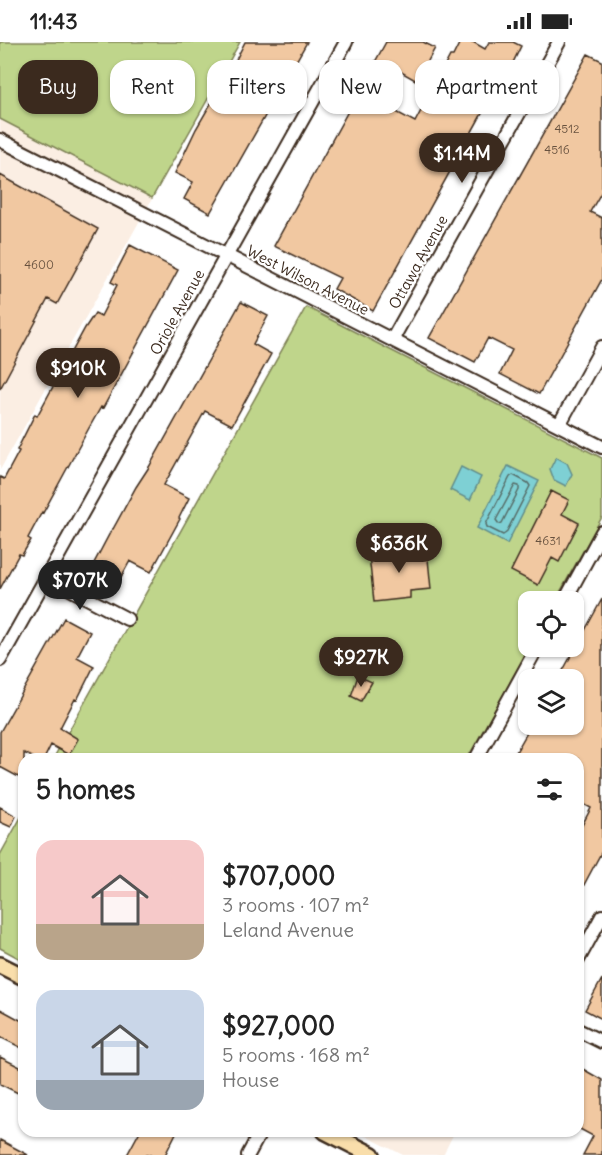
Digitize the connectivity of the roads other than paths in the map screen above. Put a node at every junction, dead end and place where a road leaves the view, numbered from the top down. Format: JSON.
{"nodes":[{"id":1,"x":346,"y":42,"type":"edge"},
{"id":2,"x":559,"y":42,"type":"edge"},
{"id":3,"x":0,"y":140,"type":"edge"},
{"id":4,"x":225,"y":255,"type":"junction"},
{"id":5,"x":392,"y":340,"type":"junction"},
{"id":6,"x":602,"y":348,"type":"edge"},
{"id":7,"x":558,"y":425,"type":"junction"},
{"id":8,"x":602,"y":447,"type":"edge"},
{"id":9,"x":602,"y":532,"type":"edge"},
{"id":10,"x":47,"y":577,"type":"junction"},
{"id":11,"x":570,"y":591,"type":"edge"},
{"id":12,"x":127,"y":619,"type":"dead end"},
{"id":13,"x":532,"y":657,"type":"edge"},
{"id":14,"x":0,"y":660,"type":"edge"},
{"id":15,"x":479,"y":753,"type":"edge"},
{"id":16,"x":602,"y":916,"type":"edge"},
{"id":17,"x":584,"y":949,"type":"edge"},
{"id":18,"x":0,"y":965,"type":"edge"},
{"id":19,"x":18,"y":974,"type":"edge"},
{"id":20,"x":584,"y":1033,"type":"edge"},
{"id":21,"x":602,"y":1042,"type":"edge"},
{"id":22,"x":258,"y":1137,"type":"edge"},
{"id":23,"x":337,"y":1137,"type":"edge"},
{"id":24,"x":248,"y":1155,"type":"edge"},
{"id":25,"x":372,"y":1155,"type":"edge"}],
"edges":[{"from":1,"to":4,"type":"street","name":"Oriole Avenue"},
{"from":2,"to":5,"type":"street","name":"Ottawa Avenue"},
{"from":3,"to":4,"type":"street","name":"West Wilson Avenue"},
{"from":4,"to":5,"type":"street","name":"West Wilson Avenue"},
{"from":4,"to":10,"type":"street","name":"Oriole Avenue"},
{"from":5,"to":7,"type":"street","name":"West Wilson Avenue"},
{"from":6,"to":7,"type":"street"},
{"from":7,"to":8,"type":"street","name":"West Wilson Avenue"},
{"from":9,"to":11,"type":"street"},
{"from":10,"to":12,"type":"street"},
{"from":10,"to":14,"type":"street","name":"Oriole Avenue"},
{"from":13,"to":15,"type":"street"},
{"from":16,"to":17,"type":"street"},
{"from":18,"to":19,"type":"main road"},
{"from":20,"to":21,"type":"street"},
{"from":22,"to":24,"type":"street"},
{"from":23,"to":25,"type":"main road"}]}
